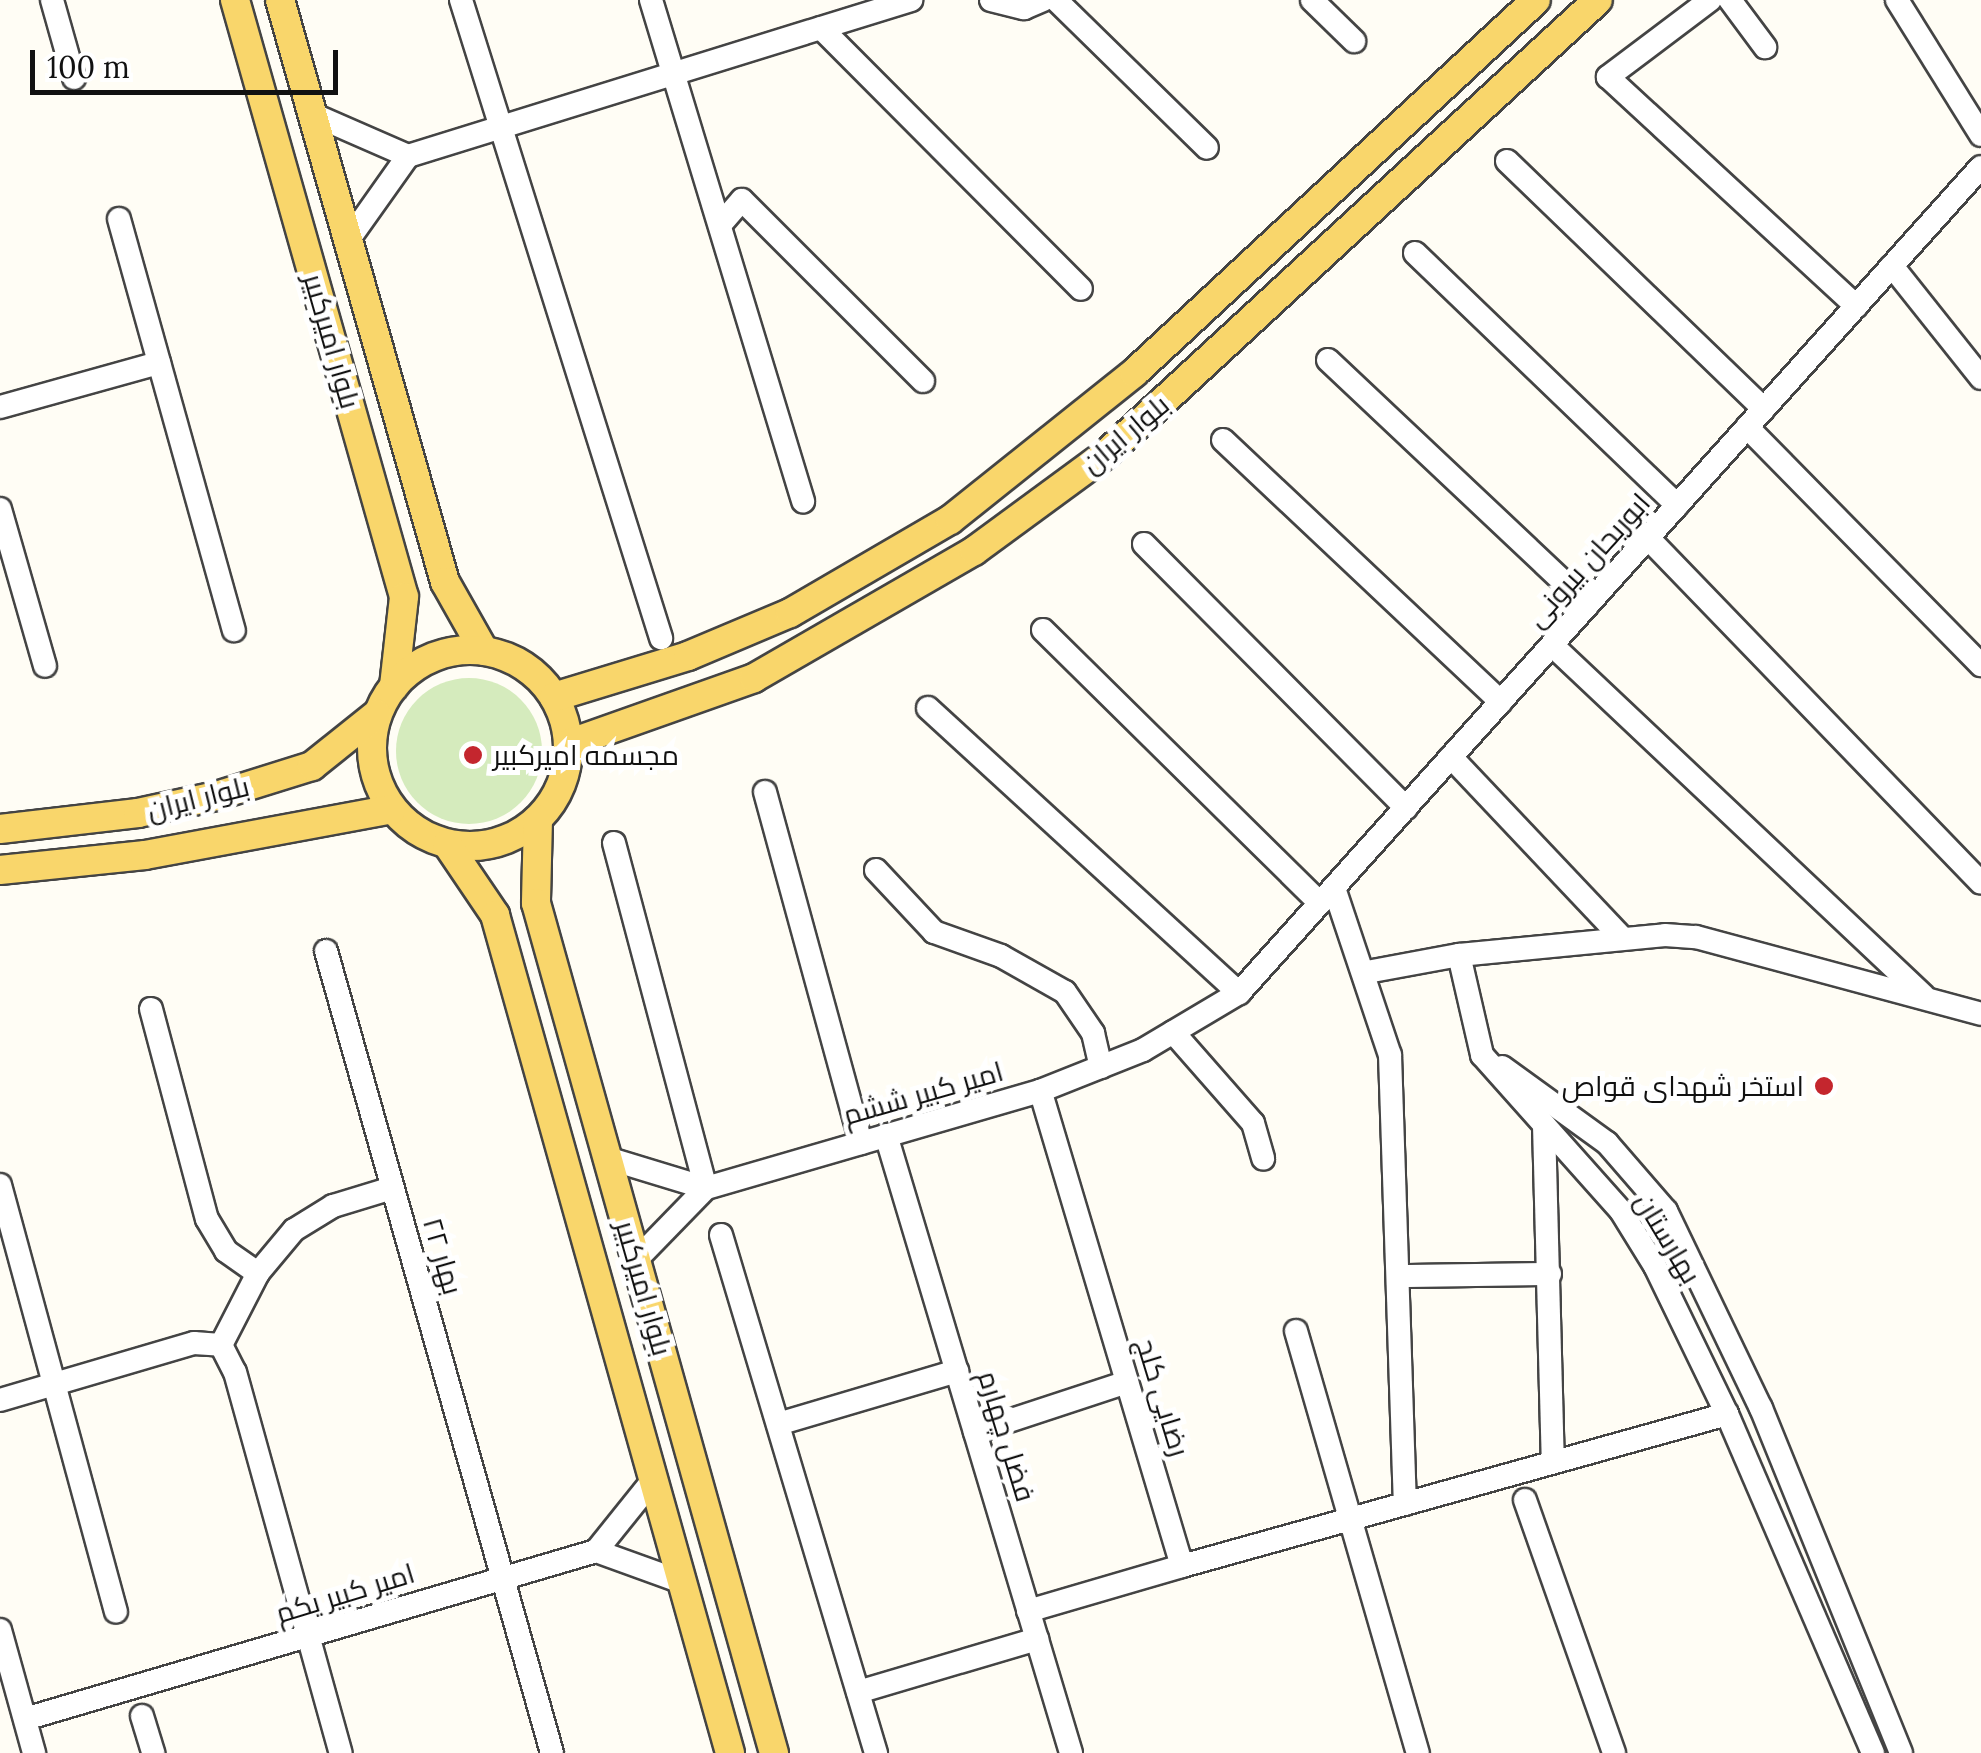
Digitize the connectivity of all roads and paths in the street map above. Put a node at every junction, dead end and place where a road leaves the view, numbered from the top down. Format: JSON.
{"nodes":[{"id":1,"x":52,"y":0,"type":"edge"},
{"id":2,"x":236,"y":0,"type":"edge"},
{"id":3,"x":280,"y":0,"type":"edge"},
{"id":4,"x":461,"y":0,"type":"edge"},
{"id":5,"x":650,"y":0,"type":"edge"},
{"id":6,"x":910,"y":0,"type":"edge"},
{"id":7,"x":990,"y":0,"type":"edge"},
{"id":8,"x":1044,"y":0,"type":"edge"},
{"id":9,"x":1056,"y":0,"type":"edge"},
{"id":10,"x":1312,"y":0,"type":"edge"},
{"id":11,"x":1536,"y":0,"type":"edge"},
{"id":12,"x":1598,"y":0,"type":"edge"},
{"id":13,"x":1710,"y":0,"type":"edge"},
{"id":14,"x":1730,"y":0,"type":"edge"},
{"id":15,"x":1897,"y":0,"type":"edge"},
{"id":16,"x":821,"y":28,"type":"junction"},
{"id":17,"x":1354,"y":41,"type":"dead end"},
{"id":18,"x":1765,"y":47,"type":"dead end"},
{"id":19,"x":673,"y":74,"type":"junction"},
{"id":20,"x":74,"y":78,"type":"dead end"},
{"id":21,"x":312,"y":114,"type":"junction"},
{"id":22,"x":500,"y":127,"type":"junction"},
{"id":23,"x":1981,"y":136,"type":"edge"},
{"id":24,"x":1207,"y":148,"type":"dead end"},
{"id":25,"x":408,"y":156,"type":"junction"},
{"id":26,"x":1507,"y":161,"type":"dead end"},
{"id":27,"x":1981,"y":167,"type":"edge"},
{"id":28,"x":119,"y":218,"type":"dead end"},
{"id":29,"x":720,"y":226,"type":"junction"},
{"id":30,"x":347,"y":242,"type":"junction"},
{"id":31,"x":1415,"y":253,"type":"dead end"},
{"id":32,"x":1892,"y":266,"type":"junction"},
{"id":33,"x":1082,"y":289,"type":"dead end"},
{"id":34,"x":1856,"y":306,"type":"junction"},
{"id":35,"x":1328,"y":360,"type":"dead end"},
{"id":36,"x":160,"y":362,"type":"junction"},
{"id":37,"x":1981,"y":378,"type":"edge"},
{"id":38,"x":923,"y":380,"type":"dead end"},
{"id":39,"x":0,"y":407,"type":"edge"},
{"id":40,"x":1764,"y":409,"type":"junction"},
{"id":41,"x":1747,"y":427,"type":"junction"},
{"id":42,"x":1223,"y":440,"type":"dead end"},
{"id":43,"x":804,"y":501,"type":"dead end"},
{"id":44,"x":1677,"y":505,"type":"junction"},
{"id":45,"x":0,"y":510,"type":"edge"},
{"id":46,"x":1648,"y":538,"type":"junction"},
{"id":47,"x":1144,"y":544,"type":"dead end"},
{"id":48,"x":1588,"y":605,"type":"junction"},
{"id":49,"x":234,"y":630,"type":"dead end"},
{"id":50,"x":1042,"y":630,"type":"dead end"},
{"id":51,"x":661,"y":638,"type":"dead end"},
{"id":52,"x":1552,"y":645,"type":"junction"},
{"id":53,"x":484,"y":651,"type":"junction"},
{"id":54,"x":1981,"y":665,"type":"edge"},
{"id":55,"x":46,"y":666,"type":"dead end"},
{"id":56,"x":394,"y":686,"type":"junction"},
{"id":57,"x":554,"y":697,"type":"junction"},
{"id":58,"x":1501,"y":702,"type":"junction"},
{"id":59,"x":928,"y":708,"type":"dead end"},
{"id":60,"x":377,"y":714,"type":"junction"},
{"id":61,"x":568,"y":744,"type":"junction"},
{"id":62,"x":1451,"y":758,"type":"junction"},
{"id":63,"x":765,"y":792,"type":"dead end"},
{"id":64,"x":392,"y":808,"type":"junction"},
{"id":65,"x":1406,"y":808,"type":"junction"},
{"id":66,"x":538,"y":820,"type":"junction"},
{"id":67,"x":0,"y":829,"type":"edge"},
{"id":68,"x":446,"y":844,"type":"junction"},
{"id":69,"x":614,"y":844,"type":"dead end"},
{"id":70,"x":0,"y":870,"type":"edge"},
{"id":71,"x":876,"y":870,"type":"dead end"},
{"id":72,"x":1981,"y":884,"type":"edge"},
{"id":73,"x":1327,"y":896,"type":"junction"},
{"id":74,"x":1621,"y":937,"type":"junction"},
{"id":75,"x":326,"y":951,"type":"dead end"},
{"id":76,"x":1459,"y":956,"type":"junction"},
{"id":77,"x":1367,"y":972,"type":"junction"},
{"id":78,"x":1240,"y":993,"type":"junction"},
{"id":79,"x":1926,"y":998,"type":"junction"},
{"id":80,"x":151,"y":1009,"type":"dead end"},
{"id":81,"x":1981,"y":1014,"type":"edge"},
{"id":82,"x":1173,"y":1032,"type":"junction"},
{"id":83,"x":1482,"y":1055,"type":"junction"},
{"id":84,"x":1100,"y":1067,"type":"junction"},
{"id":85,"x":1040,"y":1090,"type":"junction"},
{"id":86,"x":1544,"y":1126,"type":"junction"},
{"id":87,"x":886,"y":1136,"type":"junction"},
{"id":88,"x":861,"y":1143,"type":"junction"},
{"id":89,"x":608,"y":1158,"type":"junction"},
{"id":90,"x":1262,"y":1159,"type":"dead end"},
{"id":91,"x":0,"y":1185,"type":"edge"},
{"id":92,"x":392,"y":1188,"type":"junction"},
{"id":93,"x":706,"y":1188,"type":"junction"},
{"id":94,"x":721,"y":1235,"type":"dead end"},
{"id":95,"x":636,"y":1260,"type":"junction"},
{"id":96,"x":258,"y":1274,"type":"junction"},
{"id":97,"x":1550,"y":1274,"type":"junction"},
{"id":98,"x":1402,"y":1276,"type":"junction"},
{"id":99,"x":1296,"y":1331,"type":"dead end"},
{"id":100,"x":221,"y":1345,"type":"junction"},
{"id":101,"x":957,"y":1371,"type":"junction"},
{"id":102,"x":1127,"y":1382,"type":"junction"},
{"id":103,"x":53,"y":1384,"type":"junction"},
{"id":104,"x":0,"y":1400,"type":"edge"},
{"id":105,"x":1727,"y":1414,"type":"junction"},
{"id":106,"x":778,"y":1424,"type":"junction"},
{"id":107,"x":975,"y":1432,"type":"junction"},
{"id":108,"x":1554,"y":1460,"type":"junction"},
{"id":109,"x":653,"y":1480,"type":"junction"},
{"id":110,"x":1525,"y":1500,"type":"dead end"},
{"id":111,"x":1404,"y":1504,"type":"junction"},
{"id":112,"x":1353,"y":1522,"type":"junction"},
{"id":113,"x":596,"y":1550,"type":"junction"},
{"id":114,"x":1182,"y":1566,"type":"junction"},
{"id":115,"x":502,"y":1578,"type":"junction"},
{"id":116,"x":682,"y":1582,"type":"junction"},
{"id":117,"x":116,"y":1611,"type":"dead end"},
{"id":118,"x":1028,"y":1611,"type":"junction"},
{"id":119,"x":0,"y":1630,"type":"edge"},
{"id":120,"x":308,"y":1636,"type":"junction"},
{"id":121,"x":1036,"y":1639,"type":"junction"},
{"id":122,"x":858,"y":1692,"type":"junction"},
{"id":123,"x":142,"y":1716,"type":"dead end"},
{"id":124,"x":25,"y":1720,"type":"junction"},
{"id":125,"x":34,"y":1753,"type":"edge"},
{"id":126,"x":153,"y":1753,"type":"edge"},
{"id":127,"x":342,"y":1753,"type":"edge"},
{"id":128,"x":552,"y":1753,"type":"edge"},
{"id":129,"x":730,"y":1753,"type":"edge"},
{"id":130,"x":774,"y":1753,"type":"edge"},
{"id":131,"x":876,"y":1753,"type":"edge"},
{"id":132,"x":1071,"y":1753,"type":"edge"},
{"id":133,"x":1418,"y":1753,"type":"edge"},
{"id":134,"x":1614,"y":1753,"type":"edge"},
{"id":135,"x":1872,"y":1753,"type":"edge"},
{"id":136,"x":1901,"y":1753,"type":"edge"}],
"edges":[{"from":1,"to":20,"type":"street"},
{"from":2,"to":56,"type":"main road","name":"بلوار امیرکبیر"},
{"from":3,"to":21,"type":"main road","name":"بلوار امیرکبیر"},
{"from":4,"to":22,"type":"street"},
{"from":5,"to":19,"type":"street"},
{"from":6,"to":16,"type":"street"},
{"from":7,"to":8,"type":"street"},
{"from":9,"to":24,"type":"street"},
{"from":10,"to":17,"type":"street"},
{"from":11,"to":57,"type":"main road","name":"بلوار ایران"},
{"from":12,"to":61,"type":"main road","name":"بلوار ایران"},
{"from":13,"to":34,"type":"street"},
{"from":14,"to":18,"type":"street"},
{"from":15,"to":23,"type":"street"},
{"from":16,"to":19,"type":"street"},
{"from":16,"to":33,"type":"street"},
{"from":19,"to":22,"type":"street"},
{"from":19,"to":29,"type":"street"},
{"from":21,"to":25,"type":"street"},
{"from":21,"to":30,"type":"main road","name":"بلوار امیرکبیر"},
{"from":22,"to":25,"type":"street"},
{"from":22,"to":51,"type":"street"},
{"from":25,"to":30,"type":"street"},
{"from":26,"to":40,"type":"street"},
{"from":27,"to":32,"type":"street","name":"ابوریحان بیرونی"},
{"from":28,"to":36,"type":"street"},
{"from":29,"to":38,"type":"street"},
{"from":29,"to":43,"type":"street"},
{"from":30,"to":53,"type":"main road","name":"بلوار امیرکبیر"},
{"from":31,"to":44,"type":"street"},
{"from":32,"to":34,"type":"street","name":"ابوریحان بیرونی"},
{"from":32,"to":37,"type":"street"},
{"from":34,"to":40,"type":"street","name":"ابوریحان بیرونی"},
{"from":35,"to":48,"type":"street"},
{"from":36,"to":39,"type":"street"},
{"from":36,"to":49,"type":"street"},
{"from":40,"to":41,"type":"street","name":"ابوریحان بیرونی"},
{"from":41,"to":44,"type":"street","name":"ابوریحان بیرونی"},
{"from":41,"to":54,"type":"street"},
{"from":42,"to":58,"type":"street"},
{"from":44,"to":46,"type":"street","name":"ابوریحان بیرونی"},
{"from":45,"to":55,"type":"street"},
{"from":46,"to":48,"type":"street","name":"ابوریحان بیرونی"},
{"from":46,"to":72,"type":"street"},
{"from":47,"to":65,"type":"street"},
{"from":48,"to":52,"type":"street","name":"ابوریحان بیرونی"},
{"from":50,"to":73,"type":"street"},
{"from":52,"to":58,"type":"street","name":"ابوریحان بیرونی"},
{"from":52,"to":79,"type":"street"},
{"from":53,"to":56,"type":"main road"},
{"from":53,"to":57,"type":"main road"},
{"from":56,"to":60,"type":"main road"},
{"from":57,"to":61,"type":"main road"},
{"from":58,"to":62,"type":"street","name":"ابوریحان بیرونی"},
{"from":59,"to":78,"type":"street"},
{"from":60,"to":64,"type":"main road"},
{"from":60,"to":67,"type":"main road","name":"بلوار ایران"},
{"from":61,"to":66,"type":"main road"},
{"from":62,"to":65,"type":"street","name":"ابوریحان بیرونی"},
{"from":62,"to":74,"type":"street"},
{"from":63,"to":88,"type":"street"},
{"from":64,"to":68,"type":"main road"},
{"from":64,"to":70,"type":"main road","name":"بلوار ایران"},
{"from":65,"to":73,"type":"street","name":"ابوریحان بیرونی"},
{"from":66,"to":68,"type":"main road"},
{"from":66,"to":89,"type":"main road","name":"بلوار امیرکبیر"},
{"from":68,"to":109,"type":"main road","name":"بلوار امیرکبیر"},
{"from":69,"to":93,"type":"street"},
{"from":71,"to":84,"type":"street"},
{"from":73,"to":77,"type":"street"},
{"from":73,"to":78,"type":"street","name":"ابوریحان بیرونی"},
{"from":74,"to":76,"type":"street"},
{"from":74,"to":79,"type":"street"},
{"from":75,"to":92,"type":"street","name":"بهار ۲۲"},
{"from":76,"to":77,"type":"street"},
{"from":76,"to":83,"type":"street"},
{"from":77,"to":98,"type":"street"},
{"from":78,"to":82,"type":"street","name":"امیر کبیر ششم"},
{"from":79,"to":81,"type":"street"},
{"from":80,"to":96,"type":"street"},
{"from":82,"to":84,"type":"street","name":"امیر کبیر ششم"},
{"from":82,"to":90,"type":"street"},
{"from":83,"to":86,"type":"street","name":"بهارستان"},
{"from":83,"to":136,"type":"street","name":"بهارستان"},
{"from":84,"to":85,"type":"street","name":"امیر کبیر ششم"},
{"from":85,"to":87,"type":"street","name":"امیر کبیر ششم"},
{"from":85,"to":102,"type":"street","name":"رضایی کلج"},
{"from":86,"to":97,"type":"street"},
{"from":86,"to":105,"type":"street","name":"بهارستان"},
{"from":87,"to":88,"type":"street","name":"امیر کبیر ششم"},
{"from":87,"to":101,"type":"street","name":"فضل چهارم"},
{"from":88,"to":93,"type":"street","name":"امیر کبیر ششم"},
{"from":89,"to":93,"type":"street"},
{"from":89,"to":95,"type":"main road","name":"بلوار امیرکبیر"},
{"from":91,"to":103,"type":"street"},
{"from":92,"to":96,"type":"street"},
{"from":92,"to":115,"type":"street","name":"بهار ۲۲"},
{"from":93,"to":95,"type":"street","name":"امیر کبیر ششم"},
{"from":94,"to":106,"type":"street"},
{"from":95,"to":130,"type":"main road","name":"بلوار امیرکبیر"},
{"from":96,"to":100,"type":"street"},
{"from":97,"to":98,"type":"street"},
{"from":97,"to":108,"type":"street"},
{"from":98,"to":111,"type":"street"},
{"from":99,"to":112,"type":"street"},
{"from":100,"to":103,"type":"street"},
{"from":100,"to":120,"type":"street"},
{"from":101,"to":106,"type":"street"},
{"from":101,"to":107,"type":"street","name":"فضل چهارم"},
{"from":102,"to":107,"type":"street"},
{"from":102,"to":114,"type":"street","name":"رضایی کلج"},
{"from":103,"to":104,"type":"street"},
{"from":103,"to":117,"type":"street"},
{"from":105,"to":108,"type":"street"},
{"from":105,"to":135,"type":"street","name":"بهارستان"},
{"from":106,"to":122,"type":"street"},
{"from":107,"to":118,"type":"street","name":"فضل چهارم"},
{"from":108,"to":111,"type":"street"},
{"from":109,"to":113,"type":"street"},
{"from":109,"to":116,"type":"main road","name":"بلوار امیرکبیر"},
{"from":110,"to":134,"type":"street"},
{"from":111,"to":112,"type":"street"},
{"from":112,"to":114,"type":"street"},
{"from":112,"to":133,"type":"street"},
{"from":113,"to":115,"type":"street","name":"امیر کبیر یکم"},
{"from":113,"to":116,"type":"street"},
{"from":114,"to":118,"type":"street"},
{"from":115,"to":120,"type":"street","name":"امیر کبیر یکم"},
{"from":115,"to":128,"type":"street","name":"بهار ۲۲"},
{"from":116,"to":129,"type":"main road","name":"بلوار امیرکبیر"},
{"from":118,"to":121,"type":"street","name":"فضل چهارم"},
{"from":119,"to":124,"type":"street"},
{"from":120,"to":124,"type":"street","name":"امیر کبیر یکم"},
{"from":120,"to":127,"type":"street"},
{"from":121,"to":122,"type":"street"},
{"from":121,"to":132,"type":"street","name":"فضل چهارم"},
{"from":122,"to":131,"type":"street"},
{"from":123,"to":126,"type":"street"},
{"from":124,"to":125,"type":"street"}]}
